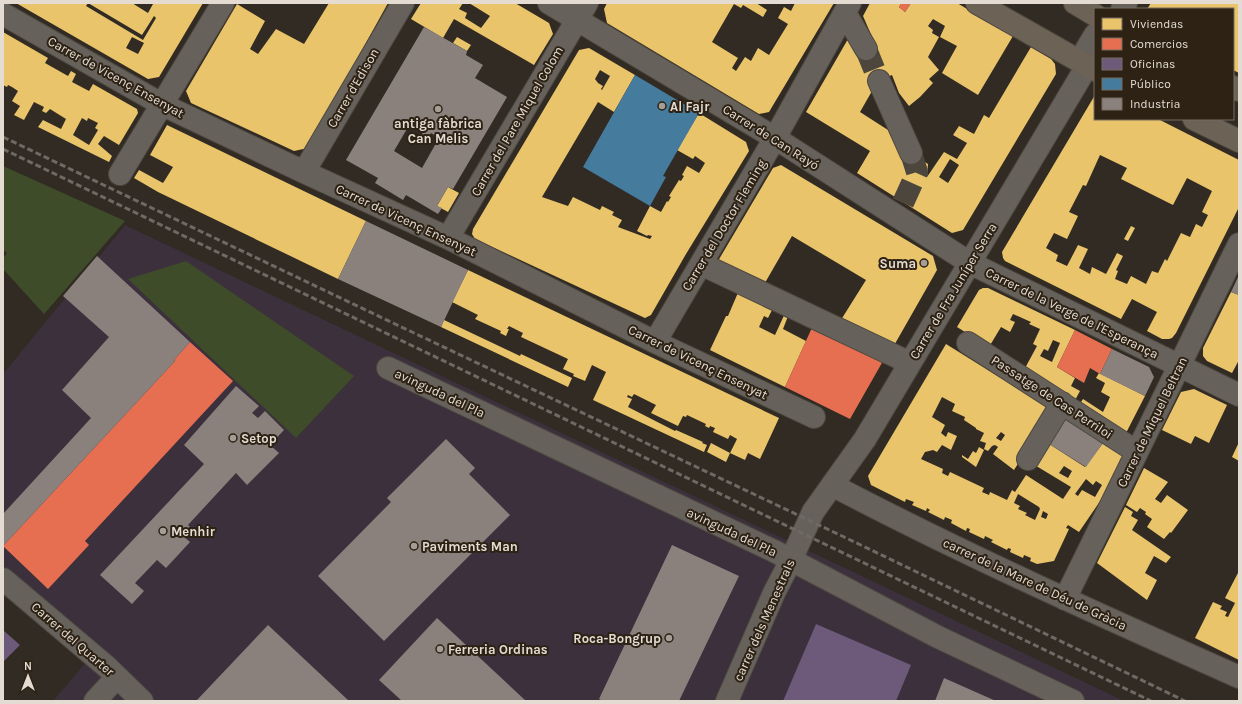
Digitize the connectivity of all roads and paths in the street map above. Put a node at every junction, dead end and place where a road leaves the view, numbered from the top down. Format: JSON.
{"nodes":[{"id":1,"x":223,"y":3,"type":"edge"},
{"id":2,"x":403,"y":3,"type":"edge"},
{"id":3,"x":549,"y":3,"type":"edge"},
{"id":4,"x":977,"y":3,"type":"edge"},
{"id":5,"x":1075,"y":3,"type":"edge"},
{"id":6,"x":848,"y":8,"type":"edge"},
{"id":7,"x":582,"y":11,"type":"edge"},
{"id":8,"x":3,"y":14,"type":"edge"},
{"id":9,"x":1094,"y":14,"type":"edge"},
{"id":10,"x":1094,"y":37,"type":"edge"},
{"id":11,"x":866,"y":49,"type":"tunnel mouth"},
{"id":12,"x":1092,"y":66,"type":"edge"},
{"id":13,"x":879,"y":81,"type":"tunnel mouth"},
{"id":14,"x":163,"y":105,"type":"junction"},
{"id":15,"x":1196,"y":120,"type":"edge"},
{"id":16,"x":775,"y":138,"type":"junction"},
{"id":17,"x":1239,"y":141,"type":"edge"},
{"id":18,"x":911,"y":153,"type":"tunnel mouth"},
{"id":19,"x":304,"y":172,"type":"junction"},
{"id":20,"x":120,"y":174,"type":"dead end"},
{"id":21,"x":448,"y":238,"type":"junction"},
{"id":22,"x":1239,"y":244,"type":"edge"},
{"id":23,"x":970,"y":263,"type":"junction"},
{"id":24,"x":701,"y":264,"type":"junction"},
{"id":25,"x":655,"y":342,"type":"junction"},
{"id":26,"x":968,"y":343,"type":"dead end"},
{"id":27,"x":910,"y":363,"type":"junction"},
{"id":28,"x":1179,"y":366,"type":"junction"},
{"id":29,"x":388,"y":368,"type":"dead end"},
{"id":30,"x":1239,"y":395,"type":"edge"},
{"id":31,"x":1062,"y":403,"type":"junction"},
{"id":32,"x":814,"y":417,"type":"dead end"},
{"id":33,"x":1137,"y":452,"type":"junction"},
{"id":34,"x":1028,"y":459,"type":"dead end"},
{"id":35,"x":832,"y":485,"type":"junction"},
{"id":36,"x":813,"y":512,"type":"joint"},
{"id":37,"x":791,"y":560,"type":"junction"},
{"id":38,"x":3,"y":579,"type":"edge"},
{"id":39,"x":1065,"y":599,"type":"junction"},
{"id":40,"x":117,"y":677,"type":"junction"},
{"id":41,"x":1239,"y":677,"type":"edge"},
{"id":42,"x":94,"y":701,"type":"edge"},
{"id":43,"x":118,"y":701,"type":"edge"},
{"id":44,"x":142,"y":701,"type":"edge"},
{"id":45,"x":727,"y":701,"type":"edge"},
{"id":46,"x":1073,"y":701,"type":"edge"}],
"edges":[{"from":1,"to":14,"type":"street"},
{"from":2,"to":19,"type":"street","name":"Carrer d'Edison"},
{"from":3,"to":7,"type":"street","name":"Carrer de Can Rayó"},
{"from":4,"to":12,"type":"main road"},
{"from":5,"to":9,"type":"main road"},
{"from":6,"to":11,"type":"street"},
{"from":6,"to":16,"type":"street","name":"Carrer del Doctor Fleming"},
{"from":7,"to":16,"type":"street","name":"Carrer de Can Rayó"},
{"from":7,"to":21,"type":"street","name":"Carrer del Pare Miquel Colom"},
{"from":8,"to":14,"type":"street","name":"Carrer de Vicenç Ensenyat"},
{"from":10,"to":12,"type":"street","name":"Carrer de Fra Juníper Serra"},
{"from":12,"to":23,"type":"street","name":"Carrer de Fra Juníper Serra"},
{"from":13,"to":18,"type":"street"},
{"from":14,"to":19,"type":"street","name":"Carrer de Vicenç Ensenyat"},
{"from":14,"to":20,"type":"street"},
{"from":15,"to":17,"type":"main road"},
{"from":16,"to":23,"type":"street","name":"Carrer de Can Rayó"},
{"from":16,"to":24,"type":"street","name":"Carrer del Doctor Fleming"},
{"from":19,"to":21,"type":"street","name":"Carrer de Vicenç Ensenyat"},
{"from":21,"to":25,"type":"street","name":"Carrer de Vicenç Ensenyat"},
{"from":22,"to":28,"type":"street","name":"Carrer de Miquel Beltran"},
{"from":23,"to":27,"type":"street","name":"Carrer de Fra Juníper Serra"},
{"from":23,"to":28,"type":"street","name":"Carrer de la Verge de l'Esperança"},
{"from":24,"to":25,"type":"street","name":"Carrer del Doctor Fleming"},
{"from":24,"to":27,"type":"street"},
{"from":25,"to":32,"type":"street","name":"Carrer de Vicenç Ensenyat"},
{"from":26,"to":31,"type":"street","name":"Passatge de Cas Perriloi"},
{"from":27,"to":35,"type":"street","name":"Carrer de Fra Juníper Serra"},
{"from":28,"to":30,"type":"street","name":"Carrer de la Verge de l'Esperança"},
{"from":28,"to":33,"type":"street","name":"Carrer de Miquel Beltran"},
{"from":29,"to":37,"type":"street","name":"avinguda del Pla"},
{"from":31,"to":33,"type":"street","name":"Passatge de Cas Perriloi"},
{"from":31,"to":34,"type":"street"},
{"from":33,"to":39,"type":"street","name":"Carrer de Miquel Beltran"},
{"from":35,"to":36,"type":"street","name":"Carrer de Fra Juníper Serra"},
{"from":35,"to":39,"type":"street","name":"carrer de la Mare de Déu de Gràcia"},
{"from":36,"to":37,"type":"street","name":"carrer dels Menestrals"},
{"from":37,"to":45,"type":"street","name":"carrer dels Menestrals"},
{"from":37,"to":46,"type":"street","name":"avinguda del Pla"},
{"from":38,"to":40,"type":"street","name":"Carrer del Quarter"},
{"from":39,"to":41,"type":"street","name":"carrer de la Mare de Déu de Gràcia"},
{"from":40,"to":42,"type":"street"},
{"from":40,"to":43,"type":"street"},
{"from":40,"to":44,"type":"street","name":"Carrer del Quarter"}]}
